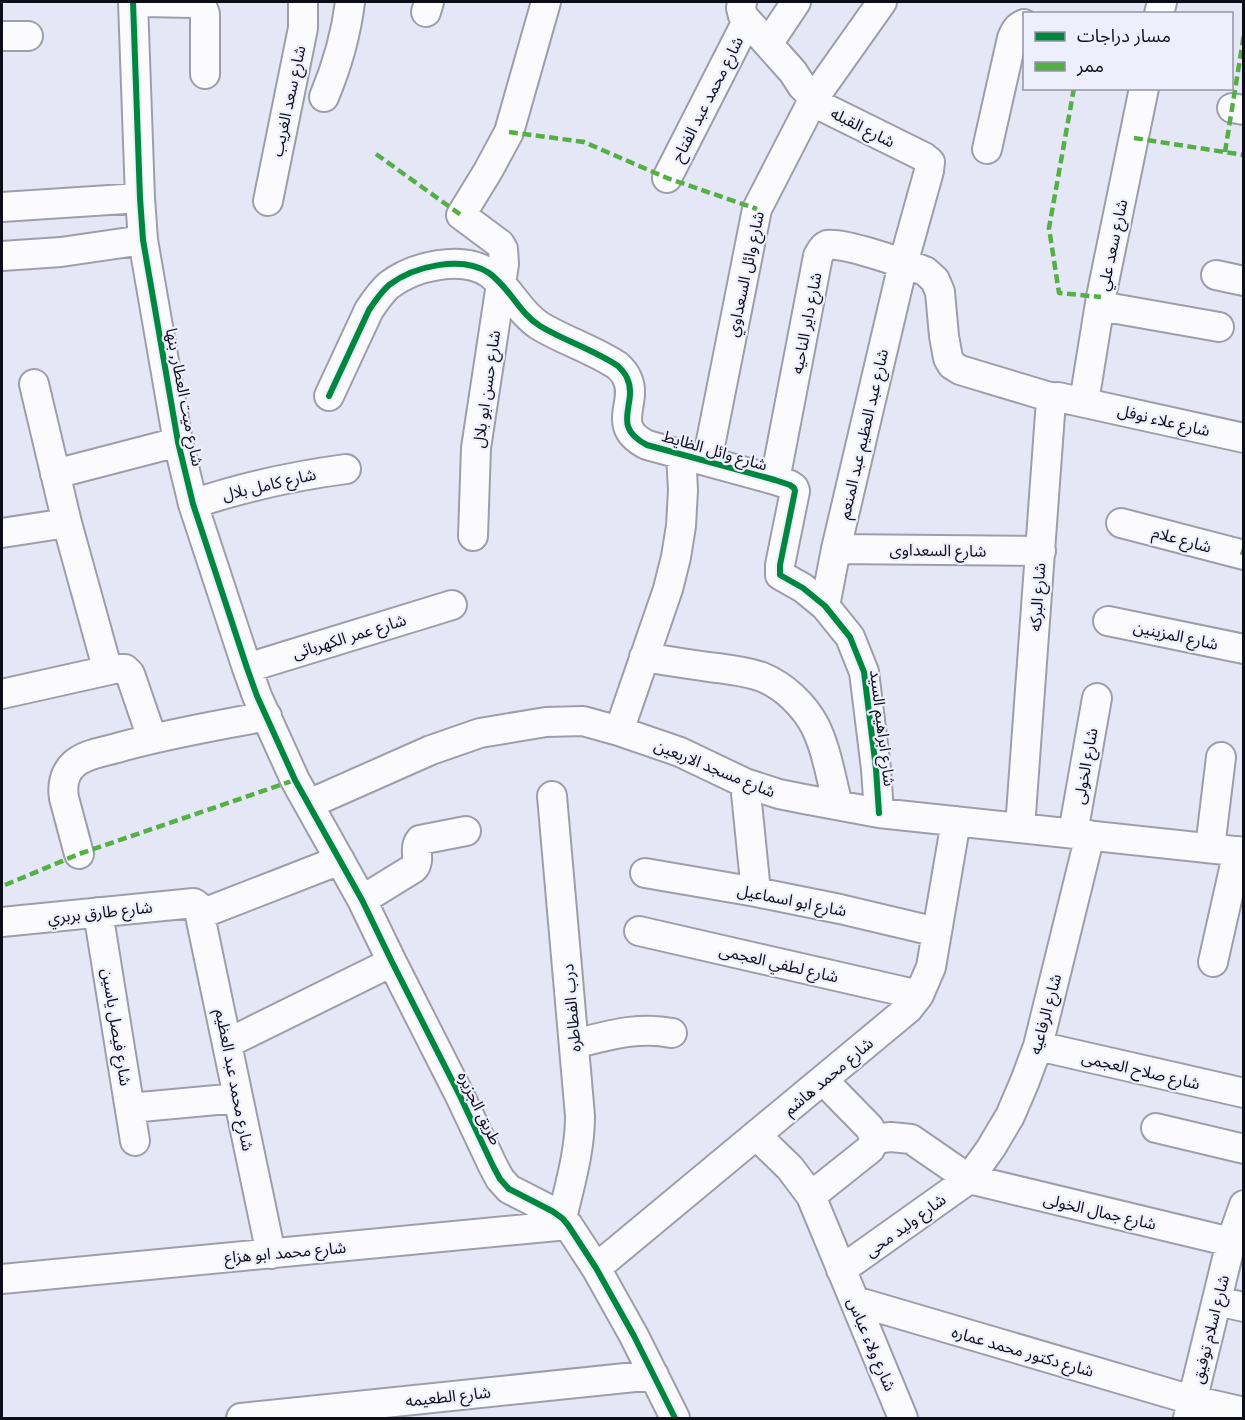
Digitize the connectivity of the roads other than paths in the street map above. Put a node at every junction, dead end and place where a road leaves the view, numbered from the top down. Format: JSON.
{"nodes":[{"id":1,"x":133,"y":2,"type":"edge"},
{"id":2,"x":143,"y":2,"type":"edge"},
{"id":3,"x":303,"y":2,"type":"edge"},
{"id":4,"x":350,"y":2,"type":"edge"},
{"id":5,"x":546,"y":2,"type":"edge"},
{"id":6,"x":796,"y":2,"type":"edge"},
{"id":7,"x":882,"y":2,"type":"edge"},
{"id":8,"x":745,"y":11,"type":"edge"},
{"id":9,"x":1023,"y":25,"type":"edge"},
{"id":10,"x":768,"y":44,"type":"junction"},
{"id":11,"x":205,"y":74,"type":"dead end"},
{"id":12,"x":1144,"y":90,"type":"edge"},
{"id":13,"x":324,"y":97,"type":"dead end"},
{"id":14,"x":814,"y":98,"type":"junction"},
{"id":15,"x":987,"y":149,"type":"dead end"},
{"id":16,"x":667,"y":178,"type":"dead end"},
{"id":17,"x":140,"y":198,"type":"junction"},
{"id":18,"x":268,"y":201,"type":"dead end"},
{"id":19,"x":2,"y":207,"type":"edge"},
{"id":20,"x":143,"y":240,"type":"junction"},
{"id":21,"x":2,"y":256,"type":"edge"},
{"id":22,"x":903,"y":264,"type":"junction"},
{"id":23,"x":501,"y":284,"type":"junction"},
{"id":24,"x":1100,"y":306,"type":"junction"},
{"id":25,"x":1219,"y":327,"type":"dead end"},
{"id":26,"x":34,"y":384,"type":"dead end"},
{"id":27,"x":329,"y":396,"type":"dead end"},
{"id":28,"x":1053,"y":398,"type":"junction"},
{"id":29,"x":1083,"y":402,"type":"junction"},
{"id":30,"x":1244,"y":438,"type":"edge"},
{"id":31,"x":178,"y":442,"type":"junction"},
{"id":32,"x":694,"y":458,"type":"junction"},
{"id":33,"x":345,"y":469,"type":"dead end"},
{"id":34,"x":55,"y":474,"type":"junction"},
{"id":35,"x":775,"y":480,"type":"junction"},
{"id":36,"x":193,"y":504,"type":"junction"},
{"id":37,"x":67,"y":523,"type":"junction"},
{"id":38,"x":1121,"y":523,"type":"dead end"},
{"id":39,"x":2,"y":533,"type":"edge"},
{"id":40,"x":472,"y":536,"type":"dead end"},
{"id":41,"x":836,"y":549,"type":"junction"},
{"id":42,"x":1041,"y":551,"type":"junction"},
{"id":43,"x":1244,"y":555,"type":"edge"},
{"id":44,"x":452,"y":605,"type":"dead end"},
{"id":45,"x":825,"y":606,"type":"junction"},
{"id":46,"x":1108,"y":621,"type":"dead end"},
{"id":47,"x":1244,"y":649,"type":"edge"},
{"id":48,"x":644,"y":657,"type":"junction"},
{"id":49,"x":247,"y":668,"type":"junction"},
{"id":50,"x":114,"y":669,"type":"junction"},
{"id":51,"x":2,"y":694,"type":"edge"},
{"id":52,"x":1097,"y":698,"type":"dead end"},
{"id":53,"x":267,"y":716,"type":"junction"},
{"id":54,"x":619,"y":731,"type":"junction"},
{"id":55,"x":152,"y":738,"type":"junction"},
{"id":56,"x":1221,"y":757,"type":"dead end"},
{"id":57,"x":295,"y":780,"type":"joint"},
{"id":58,"x":745,"y":783,"type":"junction"},
{"id":59,"x":552,"y":796,"type":"dead end"},
{"id":60,"x":309,"y":804,"type":"junction"},
{"id":61,"x":838,"y":805,"type":"junction"},
{"id":62,"x":879,"y":813,"type":"junction"},
{"id":63,"x":956,"y":821,"type":"junction"},
{"id":64,"x":1020,"y":828,"type":"junction"},
{"id":65,"x":466,"y":831,"type":"dead end"},
{"id":66,"x":1081,"y":834,"type":"junction"},
{"id":67,"x":1210,"y":848,"type":"junction"},
{"id":68,"x":1241,"y":852,"type":"edge"},
{"id":69,"x":79,"y":854,"type":"dead end"},
{"id":70,"x":340,"y":860,"type":"junction"},
{"id":71,"x":645,"y":873,"type":"dead end"},
{"id":72,"x":756,"y":892,"type":"junction"},
{"id":73,"x":362,"y":900,"type":"junction"},
{"id":74,"x":200,"y":910,"type":"junction"},
{"id":75,"x":98,"y":912,"type":"junction"},
{"id":76,"x":2,"y":922,"type":"edge"},
{"id":77,"x":639,"y":931,"type":"dead end"},
{"id":78,"x":937,"y":932,"type":"junction"},
{"id":79,"x":1213,"y":962,"type":"dead end"},
{"id":80,"x":392,"y":963,"type":"junction"},
{"id":81,"x":919,"y":995,"type":"junction"},
{"id":82,"x":672,"y":1033,"type":"dead end"},
{"id":83,"x":228,"y":1043,"type":"junction"},
{"id":84,"x":574,"y":1044,"type":"junction"},
{"id":85,"x":1038,"y":1046,"type":"junction"},
{"id":86,"x":823,"y":1080,"type":"junction"},
{"id":87,"x":1244,"y":1093,"type":"edge"},
{"id":88,"x":238,"y":1098,"type":"junction"},
{"id":89,"x":130,"y":1108,"type":"junction"},
{"id":90,"x":1156,"y":1128,"type":"dead end"},
{"id":91,"x":756,"y":1135,"type":"junction"},
{"id":92,"x":874,"y":1139,"type":"junction"},
{"id":93,"x":135,"y":1141,"type":"dead end"},
{"id":94,"x":1244,"y":1149,"type":"edge"},
{"id":95,"x":969,"y":1179,"type":"junction"},
{"id":96,"x":811,"y":1196,"type":"junction"},
{"id":97,"x":1244,"y":1205,"type":"edge"},
{"id":98,"x":565,"y":1221,"type":"junction"},
{"id":99,"x":1231,"y":1242,"type":"junction"},
{"id":100,"x":271,"y":1254,"type":"junction"},
{"id":101,"x":596,"y":1268,"type":"junction"},
{"id":102,"x":841,"y":1270,"type":"junction"},
{"id":103,"x":2,"y":1279,"type":"edge"},
{"id":104,"x":855,"y":1301,"type":"junction"},
{"id":105,"x":1230,"y":1304,"type":"edge"},
{"id":106,"x":654,"y":1375,"type":"junction"},
{"id":107,"x":1190,"y":1409,"type":"edge"},
{"id":108,"x":1244,"y":1412,"type":"edge"},
{"id":109,"x":241,"y":1418,"type":"edge"},
{"id":110,"x":675,"y":1419,"type":"edge"},
{"id":111,"x":903,"y":1419,"type":"edge"}],
"edges":[{"from":1,"to":17,"type":"street","name":"شارع ميت العطار, بنها"},
{"from":2,"to":11,"type":"street"},
{"from":3,"to":18,"type":"street","name":"شارع سعد الغريب"},
{"from":4,"to":13,"type":"street"},
{"from":5,"to":23,"type":"street","name":"شارع حسن ابو بلال"},
{"from":6,"to":10,"type":"street","name":"شارع محمد عبد الفتاح"},
{"from":7,"to":14,"type":"street"},
{"from":8,"to":10,"type":"street","name":"شارع القبله"},
{"from":8,"to":16,"type":"street","name":"شارع محمد عبد الفتاح"},
{"from":9,"to":15,"type":"street"},
{"from":10,"to":14,"type":"street","name":"شارع القبله"},
{"from":12,"to":24,"type":"street","name":"شارع سعد علي"},
{"from":14,"to":22,"type":"street","name":"شارع القبله"},
{"from":14,"to":32,"type":"street","name":"شارع وائل السعداوي"},
{"from":17,"to":19,"type":"street"},
{"from":17,"to":20,"type":"street","name":"شارع ميت العطار, بنها"},
{"from":20,"to":21,"type":"street"},
{"from":20,"to":31,"type":"street","name":"شارع ميت العطار, بنها"},
{"from":22,"to":28,"type":"street"},
{"from":22,"to":35,"type":"street","name":"شارع داير الناحيه"},
{"from":22,"to":41,"type":"street","name":"شارع عبد العظيم عبد المنعم"},
{"from":23,"to":27,"type":"street"},
{"from":23,"to":32,"type":"street","name":"شارع وائل الظايط"},
{"from":23,"to":40,"type":"street","name":"شارع حسن ابو بلال"},
{"from":24,"to":25,"type":"street"},
{"from":24,"to":29,"type":"street","name":"شارع سعد علي"},
{"from":26,"to":34,"type":"street"},
{"from":28,"to":29,"type":"street"},
{"from":28,"to":42,"type":"street","name":"شارع البركه"},
{"from":29,"to":30,"type":"street","name":"شارع علاء نوفل"},
{"from":31,"to":34,"type":"street"},
{"from":31,"to":36,"type":"street","name":"شارع ميت العطار, بنها"},
{"from":32,"to":35,"type":"street","name":"شارع وائل الظايط"},
{"from":32,"to":48,"type":"street"},
{"from":33,"to":36,"type":"street","name":"شارع كامل بلال"},
{"from":34,"to":37,"type":"street"},
{"from":35,"to":45,"type":"street","name":"شارع ابراهيم السيد"},
{"from":36,"to":49,"type":"street","name":"شارع ميت العطار, بنها"},
{"from":37,"to":39,"type":"street"},
{"from":37,"to":50,"type":"street"},
{"from":38,"to":43,"type":"street","name":"شارع علام"},
{"from":41,"to":42,"type":"street","name":"شارع السعداوى"},
{"from":41,"to":45,"type":"street","name":"شارع عبد العظيم عبد المنعم"},
{"from":42,"to":64,"type":"street","name":"شارع البركه"},
{"from":44,"to":49,"type":"street","name":"شارع عمر الكهربائى"},
{"from":45,"to":62,"type":"street","name":"شارع ابراهيم السيد"},
{"from":46,"to":47,"type":"street","name":"شارع المزينين"},
{"from":48,"to":54,"type":"street"},
{"from":48,"to":61,"type":"street"},
{"from":49,"to":53,"type":"street","name":"شارع ميت العطار, بنها"},
{"from":50,"to":51,"type":"street"},
{"from":50,"to":55,"type":"street"},
{"from":52,"to":66,"type":"street","name":"شارع الخولى"},
{"from":53,"to":55,"type":"street"},
{"from":53,"to":57,"type":"street","name":"شارع ميت العطار, بنها"},
{"from":54,"to":58,"type":"street","name":"شارع مسجد الاربعين"},
{"from":54,"to":60,"type":"street","name":"شارع مسجد الاربعين"},
{"from":55,"to":69,"type":"street"},
{"from":56,"to":67,"type":"street"},
{"from":57,"to":60,"type":"street","name":"طريق الجزيره"},
{"from":58,"to":61,"type":"street","name":"شارع مسجد الاربعين"},
{"from":58,"to":72,"type":"street"},
{"from":59,"to":84,"type":"street","name":"درب الفطاطره"},
{"from":60,"to":70,"type":"street","name":"طريق الجزيره"},
{"from":61,"to":62,"type":"street","name":"شارع مسجد الاربعين"},
{"from":62,"to":63,"type":"street","name":"شارع مسجد الاربعين"},
{"from":63,"to":64,"type":"street","name":"شارع مسجد الاربعين"},
{"from":63,"to":78,"type":"street","name":"شارع محمد هاشم"},
{"from":64,"to":66,"type":"street","name":"شارع مسجد الاربعين"},
{"from":65,"to":73,"type":"street"},
{"from":66,"to":67,"type":"street","name":"شارع مسجد الاربعين"},
{"from":66,"to":85,"type":"street","name":"شارع الرفاعيه"},
{"from":67,"to":68,"type":"street","name":"شارع مسجد الاربعين"},
{"from":68,"to":79,"type":"street"},
{"from":70,"to":73,"type":"street","name":"طريق الجزيره"},
{"from":70,"to":74,"type":"street"},
{"from":71,"to":72,"type":"street","name":"شارع ابو اسماعيل"},
{"from":72,"to":78,"type":"street","name":"شارع ابو اسماعيل"},
{"from":73,"to":80,"type":"street","name":"طريق الجزيره"},
{"from":74,"to":75,"type":"street","name":"شارع طارق بربري"},
{"from":74,"to":83,"type":"street","name":"شارع محمد عبد العظيم"},
{"from":75,"to":76,"type":"street","name":"شارع طارق بربري"},
{"from":75,"to":89,"type":"street","name":"شارع فيصل ياسين"},
{"from":77,"to":81,"type":"street","name":"شارع لطفي العجمى"},
{"from":78,"to":81,"type":"street","name":"شارع محمد هاشم"},
{"from":80,"to":83,"type":"street"},
{"from":80,"to":98,"type":"street","name":"طريق الجزيره"},
{"from":81,"to":86,"type":"street","name":"شارع محمد هاشم"},
{"from":82,"to":84,"type":"street"},
{"from":83,"to":88,"type":"street","name":"شارع محمد عبد العظيم"},
{"from":84,"to":98,"type":"street","name":"درب الفطاطره"},
{"from":85,"to":87,"type":"street","name":"شارع صلاح العجمى"},
{"from":85,"to":95,"type":"street","name":"شارع الرفاعيه"},
{"from":86,"to":91,"type":"street","name":"شارع محمد هاشم"},
{"from":86,"to":92,"type":"street"},
{"from":88,"to":89,"type":"street"},
{"from":88,"to":100,"type":"street","name":"شارع محمد عبد العظيم"},
{"from":89,"to":93,"type":"street","name":"شارع فيصل ياسين"},
{"from":90,"to":94,"type":"street"},
{"from":91,"to":96,"type":"street","name":"شارع ولاء عباس"},
{"from":91,"to":101,"type":"street","name":"شارع محمد هاشم"},
{"from":92,"to":95,"type":"street"},
{"from":92,"to":96,"type":"street"},
{"from":95,"to":99,"type":"street","name":"شارع جمال الخولى"},
{"from":95,"to":102,"type":"street","name":"شارع وليد محى"},
{"from":96,"to":102,"type":"street","name":"شارع ولاء عباس"},
{"from":97,"to":99,"type":"street","name":"شارع اسلام توفيق"},
{"from":98,"to":100,"type":"street","name":"شارع محمد ابو هزاع"},
{"from":98,"to":101,"type":"street","name":"طريق الجزيره"},
{"from":99,"to":105,"type":"street","name":"شارع اسلام توفيق"},
{"from":100,"to":103,"type":"street","name":"شارع محمد ابو هزاع"},
{"from":101,"to":106,"type":"street","name":"طريق الجزيره"},
{"from":102,"to":104,"type":"street","name":"شارع ولاء عباس"},
{"from":104,"to":107,"type":"street","name":"شارع دكتور محمد عماره"},
{"from":104,"to":111,"type":"street","name":"شارع ولاء عباس"},
{"from":105,"to":107,"type":"street","name":"شارع اسلام توفيق"},
{"from":106,"to":109,"type":"street","name":"شارع الطعيمه"},
{"from":106,"to":110,"type":"street","name":"طريق الجزيره"},
{"from":107,"to":108,"type":"street","name":"شارع دكتور محمد عماره"}]}
